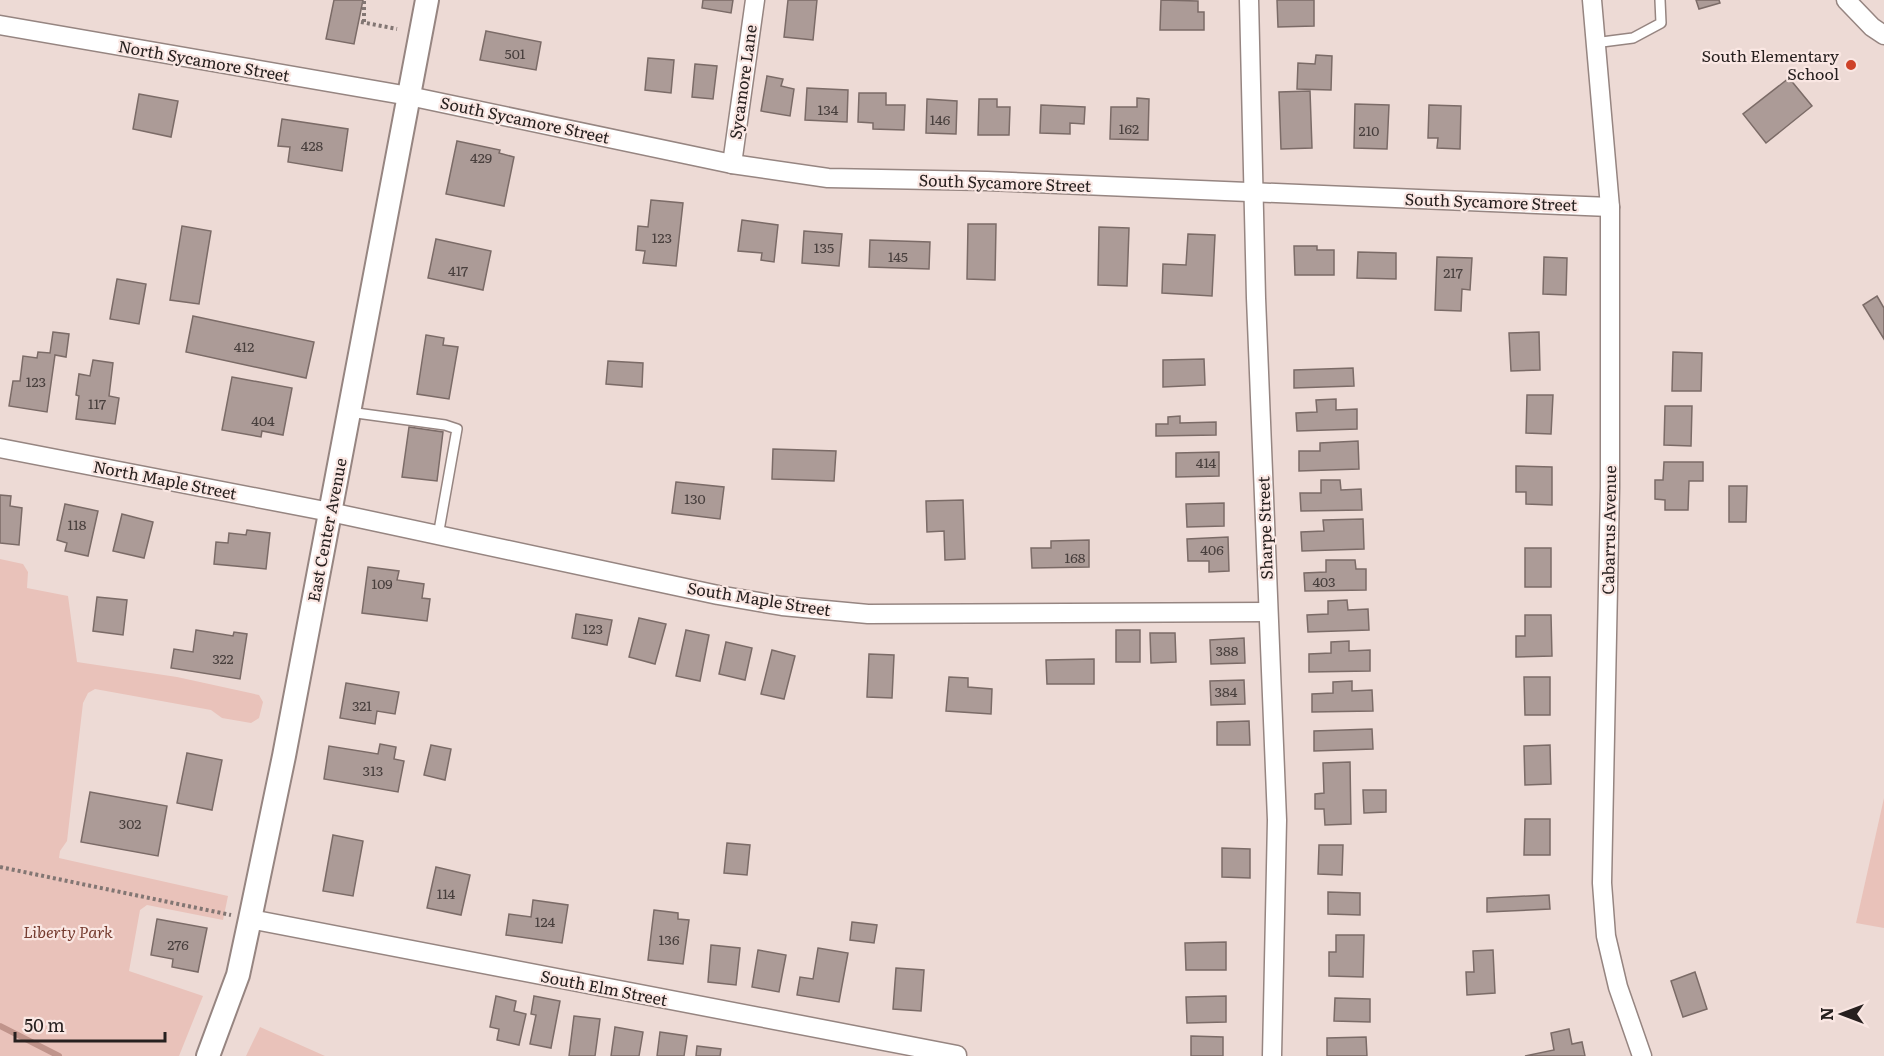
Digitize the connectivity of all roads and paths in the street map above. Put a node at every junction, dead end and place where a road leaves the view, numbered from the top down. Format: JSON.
{"nodes":[{"id":1,"x":364,"y":0,"type":"edge"},
{"id":2,"x":427,"y":0,"type":"edge"},
{"id":3,"x":754,"y":0,"type":"edge"},
{"id":4,"x":1249,"y":0,"type":"edge"},
{"id":5,"x":1592,"y":0,"type":"edge"},
{"id":6,"x":1660,"y":0,"type":"edge"},
{"id":7,"x":1846,"y":0,"type":"edge"},
{"id":8,"x":0,"y":26,"type":"edge"},
{"id":9,"x":397,"y":29,"type":"dead end"},
{"id":10,"x":1884,"y":35,"type":"edge"},
{"id":11,"x":1594,"y":43,"type":"junction"},
{"id":12,"x":409,"y":96,"type":"junction"},
{"id":13,"x":732,"y":164,"type":"junction"},
{"id":14,"x":1254,"y":192,"type":"junction"},
{"id":15,"x":1610,"y":207,"type":"junction"},
{"id":16,"x":349,"y":412,"type":"junction"},
{"id":17,"x":0,"y":448,"type":"edge"},
{"id":18,"x":330,"y":512,"type":"junction"},
{"id":19,"x":438,"y":536,"type":"junction"},
{"id":20,"x":1268,"y":612,"type":"junction"},
{"id":21,"x":0,"y":867,"type":"edge"},
{"id":22,"x":250,"y":919,"type":"junction"},
{"id":23,"x":957,"y":1055,"type":"edge"},
{"id":24,"x":208,"y":1056,"type":"edge"},
{"id":25,"x":1272,"y":1056,"type":"edge"},
{"id":26,"x":1642,"y":1056,"type":"edge"}],
"edges":[{"from":1,"to":9,"type":"path"},
{"from":2,"to":12,"type":"street","name":"East Center Avenue"},
{"from":3,"to":13,"type":"street","name":"Sycamore Lane"},
{"from":4,"to":14,"type":"street","name":"Sharpe Street"},
{"from":5,"to":11,"type":"street","name":"Cabarrus Avenue"},
{"from":6,"to":11,"type":"lane"},
{"from":7,"to":10,"type":"street"},
{"from":8,"to":12,"type":"street","name":"North Sycamore Street"},
{"from":11,"to":15,"type":"street","name":"Cabarrus Avenue"},
{"from":12,"to":13,"type":"street","name":"South Sycamore Street"},
{"from":12,"to":16,"type":"street","name":"East Center Avenue"},
{"from":13,"to":14,"type":"street","name":"South Sycamore Street"},
{"from":14,"to":15,"type":"street","name":"South Sycamore Street"},
{"from":14,"to":20,"type":"street","name":"Sharpe Street"},
{"from":15,"to":26,"type":"street","name":"Cabarrus Avenue"},
{"from":16,"to":18,"type":"street","name":"East Center Avenue"},
{"from":16,"to":19,"type":"lane"},
{"from":17,"to":18,"type":"street","name":"North Maple Street"},
{"from":18,"to":19,"type":"street","name":"South Maple Street"},
{"from":18,"to":22,"type":"street","name":"East Center Avenue"},
{"from":19,"to":20,"type":"street","name":"South Maple Street"},
{"from":20,"to":25,"type":"street","name":"Sharpe Street"},
{"from":21,"to":22,"type":"path"},
{"from":22,"to":23,"type":"street","name":"South Elm Street"},
{"from":22,"to":24,"type":"street","name":"East Center Avenue"}]}
